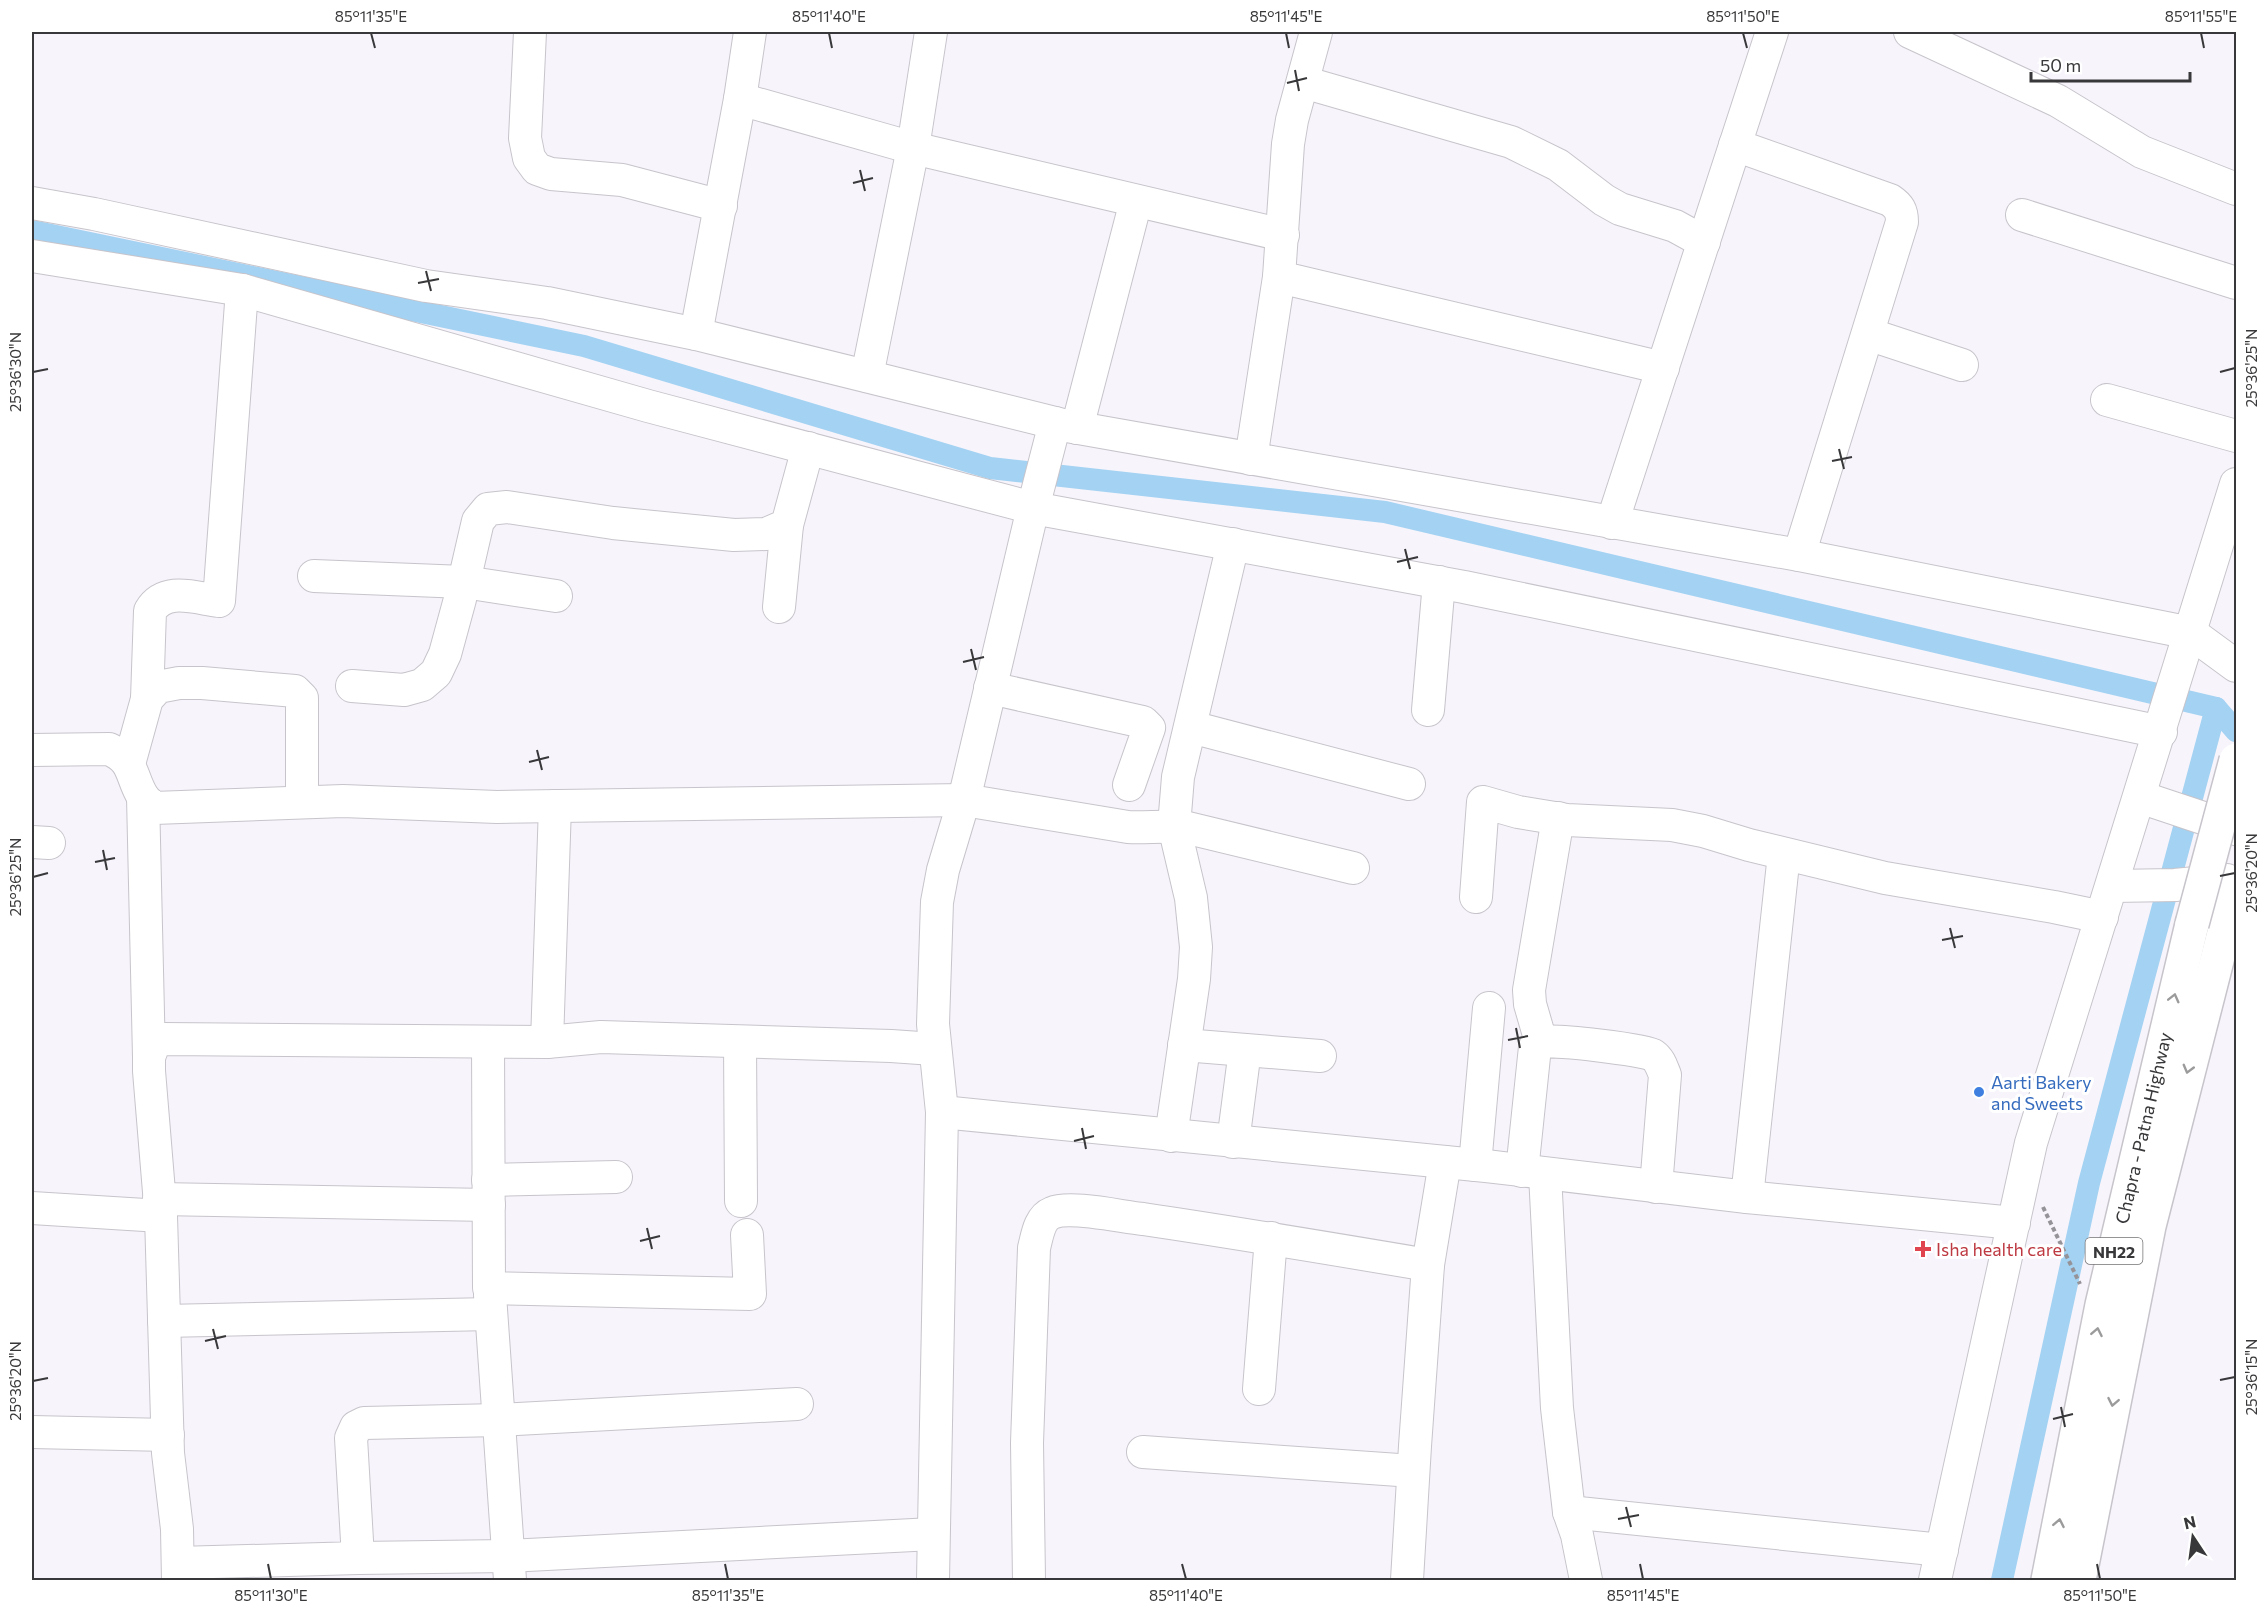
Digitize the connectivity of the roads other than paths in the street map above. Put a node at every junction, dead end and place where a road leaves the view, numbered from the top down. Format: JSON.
{"nodes":[{"id":1,"x":530,"y":32,"type":"edge"},
{"id":2,"x":750,"y":32,"type":"edge"},
{"id":3,"x":931,"y":32,"type":"edge"},
{"id":4,"x":1316,"y":32,"type":"edge"},
{"id":5,"x":1772,"y":32,"type":"edge"},
{"id":6,"x":1910,"y":32,"type":"edge"},
{"id":7,"x":1303,"y":82,"type":"junction"},
{"id":8,"x":740,"y":99,"type":"junction"},
{"id":9,"x":1735,"y":145,"type":"junction"},
{"id":10,"x":913,"y":148,"type":"junction"},
{"id":11,"x":2236,"y":189,"type":"edge"},
{"id":12,"x":1136,"y":201,"type":"junction"},
{"id":13,"x":32,"y":203,"type":"edge"},
{"id":14,"x":721,"y":206,"type":"junction"},
{"id":15,"x":2022,"y":215,"type":"dead end"},
{"id":16,"x":1283,"y":235,"type":"junction"},
{"id":17,"x":1704,"y":242,"type":"junction"},
{"id":18,"x":32,"y":256,"type":"edge"},
{"id":19,"x":1279,"y":278,"type":"junction"},
{"id":20,"x":2236,"y":283,"type":"edge"},
{"id":21,"x":242,"y":290,"type":"junction"},
{"id":22,"x":696,"y":334,"type":"junction"},
{"id":23,"x":1868,"y":334,"type":"junction"},
{"id":24,"x":1962,"y":365,"type":"dead end"},
{"id":25,"x":1663,"y":368,"type":"junction"},
{"id":26,"x":867,"y":376,"type":"junction"},
{"id":27,"x":2107,"y":400,"type":"dead end"},
{"id":28,"x":1066,"y":425,"type":"junction"},
{"id":29,"x":2236,"y":436,"type":"edge"},
{"id":30,"x":808,"y":448,"type":"junction"},
{"id":31,"x":1251,"y":459,"type":"junction"},
{"id":32,"x":2236,"y":484,"type":"edge"},
{"id":33,"x":1034,"y":502,"type":"junction"},
{"id":34,"x":1612,"y":523,"type":"junction"},
{"id":35,"x":788,"y":525,"type":"junction"},
{"id":36,"x":1233,"y":544,"type":"junction"},
{"id":37,"x":1799,"y":555,"type":"junction"},
{"id":38,"x":314,"y":576,"type":"dead end"},
{"id":39,"x":464,"y":582,"type":"junction"},
{"id":40,"x":1439,"y":582,"type":"junction"},
{"id":41,"x":556,"y":596,"type":"dead end"},
{"id":42,"x":779,"y":607,"type":"dead end"},
{"id":43,"x":2187,"y":646,"type":"junction"},
{"id":44,"x":2236,"y":666,"type":"edge"},
{"id":45,"x":352,"y":686,"type":"dead end"},
{"id":46,"x":990,"y":688,"type":"junction"},
{"id":47,"x":147,"y":699,"type":"junction"},
{"id":48,"x":1428,"y":710,"type":"dead end"},
{"id":49,"x":2163,"y":725,"type":"junction"},
{"id":50,"x":1191,"y":727,"type":"junction"},
{"id":51,"x":32,"y":750,"type":"edge"},
{"id":52,"x":2236,"y":760,"type":"edge"},
{"id":53,"x":129,"y":764,"type":"junction"},
{"id":54,"x":1409,"y":784,"type":"dead end"},
{"id":55,"x":1129,"y":785,"type":"dead end"},
{"id":56,"x":143,"y":797,"type":"junction"},
{"id":57,"x":2140,"y":797,"type":"junction"},
{"id":58,"x":964,"y":800,"type":"junction"},
{"id":59,"x":302,"y":802,"type":"junction"},
{"id":60,"x":555,"y":806,"type":"junction"},
{"id":61,"x":1558,"y":818,"type":"junction"},
{"id":62,"x":1174,"y":826,"type":"junction"},
{"id":63,"x":2236,"y":829,"type":"edge"},
{"id":64,"x":1784,"y":854,"type":"junction"},
{"id":65,"x":1353,"y":868,"type":"dead end"},
{"id":66,"x":2236,"y":879,"type":"edge"},
{"id":67,"x":2125,"y":886,"type":"junction"},
{"id":68,"x":2236,"y":886,"type":"edge"},
{"id":69,"x":1476,"y":897,"type":"dead end"},
{"id":70,"x":2102,"y":917,"type":"junction"},
{"id":71,"x":2190,"y":932,"type":"junction"},
{"id":72,"x":2222,"y":940,"type":"junction"},
{"id":73,"x":1489,"y":1008,"type":"dead end"},
{"id":74,"x":488,"y":1042,"type":"junction"},
{"id":75,"x":547,"y":1042,"type":"junction"},
{"id":76,"x":740,"y":1042,"type":"junction"},
{"id":77,"x":1541,"y":1042,"type":"junction"},
{"id":78,"x":1184,"y":1045,"type":"junction"},
{"id":79,"x":934,"y":1049,"type":"junction"},
{"id":80,"x":1245,"y":1050,"type":"junction"},
{"id":81,"x":1320,"y":1056,"type":"dead end"},
{"id":82,"x":149,"y":1057,"type":"junction"},
{"id":83,"x":942,"y":1112,"type":"junction"},
{"id":84,"x":1171,"y":1136,"type":"junction"},
{"id":85,"x":1233,"y":1142,"type":"junction"},
{"id":86,"x":1460,"y":1163,"type":"junction"},
{"id":87,"x":1534,"y":1172,"type":"junction"},
{"id":88,"x":616,"y":1177,"type":"dead end"},
{"id":89,"x":1656,"y":1187,"type":"junction"},
{"id":90,"x":488,"y":1192,"type":"junction"},
{"id":91,"x":1747,"y":1197,"type":"junction"},
{"id":92,"x":741,"y":1201,"type":"dead end"},
{"id":93,"x":32,"y":1208,"type":"edge"},
{"id":94,"x":160,"y":1208,"type":"junction"},
{"id":95,"x":2014,"y":1223,"type":"junction"},
{"id":96,"x":747,"y":1235,"type":"dead end"},
{"id":97,"x":1271,"y":1238,"type":"junction"},
{"id":98,"x":1428,"y":1265,"type":"junction"},
{"id":99,"x":490,"y":1301,"type":"junction"},
{"id":100,"x":164,"y":1320,"type":"junction"},
{"id":101,"x":1259,"y":1389,"type":"dead end"},
{"id":102,"x":797,"y":1404,"type":"dead end"},
{"id":103,"x":499,"y":1420,"type":"junction"},
{"id":104,"x":32,"y":1432,"type":"edge"},
{"id":105,"x":168,"y":1435,"type":"junction"},
{"id":106,"x":1143,"y":1452,"type":"dead end"},
{"id":107,"x":1413,"y":1471,"type":"junction"},
{"id":108,"x":1569,"y":1512,"type":"junction"},
{"id":109,"x":933,"y":1534,"type":"junction"},
{"id":110,"x":1942,"y":1550,"type":"junction"},
{"id":111,"x":358,"y":1558,"type":"junction"},
{"id":112,"x":509,"y":1568,"type":"edge"},
{"id":113,"x":178,"y":1572,"type":"edge"},
{"id":114,"x":933,"y":1581,"type":"edge"},
{"id":115,"x":1029,"y":1581,"type":"edge"},
{"id":116,"x":1407,"y":1581,"type":"edge"},
{"id":117,"x":1586,"y":1581,"type":"edge"},
{"id":118,"x":1935,"y":1581,"type":"edge"},
{"id":119,"x":2049,"y":1581,"type":"edge"},
{"id":120,"x":2079,"y":1581,"type":"edge"}],
"edges":[{"from":1,"to":14,"type":"street"},
{"from":2,"to":8,"type":"street"},
{"from":3,"to":10,"type":"street"},
{"from":4,"to":7,"type":"street"},
{"from":5,"to":9,"type":"street"},
{"from":6,"to":11,"type":"street"},
{"from":7,"to":16,"type":"street"},
{"from":7,"to":17,"type":"street"},
{"from":8,"to":10,"type":"street"},
{"from":8,"to":14,"type":"street"},
{"from":9,"to":17,"type":"street"},
{"from":9,"to":23,"type":"street"},
{"from":10,"to":12,"type":"street"},
{"from":10,"to":26,"type":"street"},
{"from":12,"to":16,"type":"street"},
{"from":12,"to":28,"type":"street"},
{"from":13,"to":22,"type":"street"},
{"from":14,"to":22,"type":"street"},
{"from":15,"to":20,"type":"street"},
{"from":16,"to":19,"type":"street"},
{"from":17,"to":25,"type":"street"},
{"from":18,"to":21,"type":"street"},
{"from":19,"to":25,"type":"street"},
{"from":19,"to":31,"type":"street"},
{"from":21,"to":30,"type":"street"},
{"from":21,"to":47,"type":"street"},
{"from":22,"to":26,"type":"street"},
{"from":23,"to":24,"type":"street"},
{"from":23,"to":37,"type":"street"},
{"from":25,"to":34,"type":"street"},
{"from":26,"to":28,"type":"street"},
{"from":27,"to":29,"type":"street"},
{"from":28,"to":31,"type":"street"},
{"from":28,"to":33,"type":"street"},
{"from":30,"to":33,"type":"street"},
{"from":30,"to":35,"type":"street"},
{"from":31,"to":34,"type":"street"},
{"from":32,"to":43,"type":"street"},
{"from":33,"to":36,"type":"street"},
{"from":33,"to":46,"type":"street"},
{"from":34,"to":37,"type":"street"},
{"from":35,"to":39,"type":"street"},
{"from":35,"to":42,"type":"street"},
{"from":36,"to":40,"type":"street"},
{"from":36,"to":50,"type":"street"},
{"from":37,"to":43,"type":"street"},
{"from":38,"to":39,"type":"street"},
{"from":39,"to":41,"type":"street"},
{"from":39,"to":45,"type":"street"},
{"from":40,"to":48,"type":"street"},
{"from":40,"to":49,"type":"street"},
{"from":43,"to":44,"type":"street"},
{"from":43,"to":49,"type":"street"},
{"from":46,"to":55,"type":"street"},
{"from":46,"to":58,"type":"street"},
{"from":47,"to":53,"type":"street"},
{"from":47,"to":59,"type":"street"},
{"from":49,"to":57,"type":"street"},
{"from":50,"to":54,"type":"street"},
{"from":50,"to":62,"type":"street"},
{"from":51,"to":53,"type":"street"},
{"from":52,"to":71,"type":"highway","number":"NH22","bridge":true},
{"from":53,"to":56,"type":"street"},
{"from":56,"to":59,"type":"street"},
{"from":56,"to":82,"type":"street"},
{"from":57,"to":63,"type":"street"},
{"from":57,"to":67,"type":"street"},
{"from":58,"to":60,"type":"street"},
{"from":58,"to":62,"type":"street"},
{"from":58,"to":79,"type":"street"},
{"from":59,"to":60,"type":"street"},
{"from":60,"to":75,"type":"street"},
{"from":61,"to":64,"type":"street"},
{"from":61,"to":69,"type":"street"},
{"from":61,"to":77,"type":"street"},
{"from":62,"to":65,"type":"street"},
{"from":62,"to":78,"type":"street"},
{"from":64,"to":70,"type":"street"},
{"from":64,"to":91,"type":"street"},
{"from":66,"to":67,"type":"street"},
{"from":67,"to":70,"type":"street"},
{"from":68,"to":72,"type":"highway","number":"NH22"},
{"from":70,"to":95,"type":"street"},
{"from":71,"to":72,"type":"highway"},
{"from":119,"to":71,"type":"highway","name":"Chapra - Patna Highway","number":"NH22","one_way":true},
{"from":72,"to":120,"type":"highway","name":"Chapra - Patna Highway","number":"NH22","one_way":true},
{"from":73,"to":86,"type":"street"},
{"from":74,"to":75,"type":"street"},
{"from":74,"to":82,"type":"street"},
{"from":74,"to":90,"type":"street"},
{"from":75,"to":76,"type":"street"},
{"from":76,"to":79,"type":"street"},
{"from":76,"to":92,"type":"street"},
{"from":77,"to":87,"type":"street"},
{"from":77,"to":89,"type":"street"},
{"from":78,"to":80,"type":"street"},
{"from":78,"to":84,"type":"street"},
{"from":79,"to":83,"type":"street"},
{"from":80,"to":81,"type":"street"},
{"from":80,"to":85,"type":"street"},
{"from":82,"to":94,"type":"street"},
{"from":83,"to":84,"type":"street"},
{"from":83,"to":109,"type":"street"},
{"from":84,"to":85,"type":"street"},
{"from":85,"to":86,"type":"street"},
{"from":86,"to":87,"type":"street"},
{"from":86,"to":98,"type":"street"},
{"from":87,"to":89,"type":"street"},
{"from":87,"to":108,"type":"street"},
{"from":88,"to":90,"type":"street"},
{"from":89,"to":91,"type":"street"},
{"from":90,"to":94,"type":"street"},
{"from":90,"to":99,"type":"street"},
{"from":91,"to":95,"type":"street"},
{"from":93,"to":94,"type":"street"},
{"from":94,"to":100,"type":"street"},
{"from":95,"to":110,"type":"street"},
{"from":96,"to":99,"type":"street"},
{"from":97,"to":98,"type":"street"},
{"from":97,"to":101,"type":"street"},
{"from":97,"to":115,"type":"street"},
{"from":98,"to":107,"type":"street"},
{"from":99,"to":100,"type":"street"},
{"from":99,"to":103,"type":"street"},
{"from":100,"to":105,"type":"street"},
{"from":102,"to":103,"type":"street"},
{"from":103,"to":111,"type":"street"},
{"from":103,"to":112,"type":"street"},
{"from":104,"to":105,"type":"street"},
{"from":105,"to":113,"type":"street"},
{"from":106,"to":107,"type":"street"},
{"from":107,"to":116,"type":"street"},
{"from":108,"to":110,"type":"street"},
{"from":108,"to":117,"type":"street"},
{"from":109,"to":112,"type":"street"},
{"from":109,"to":114,"type":"street"},
{"from":110,"to":118,"type":"street"},
{"from":111,"to":112,"type":"street"},
{"from":111,"to":113,"type":"street"}]}
